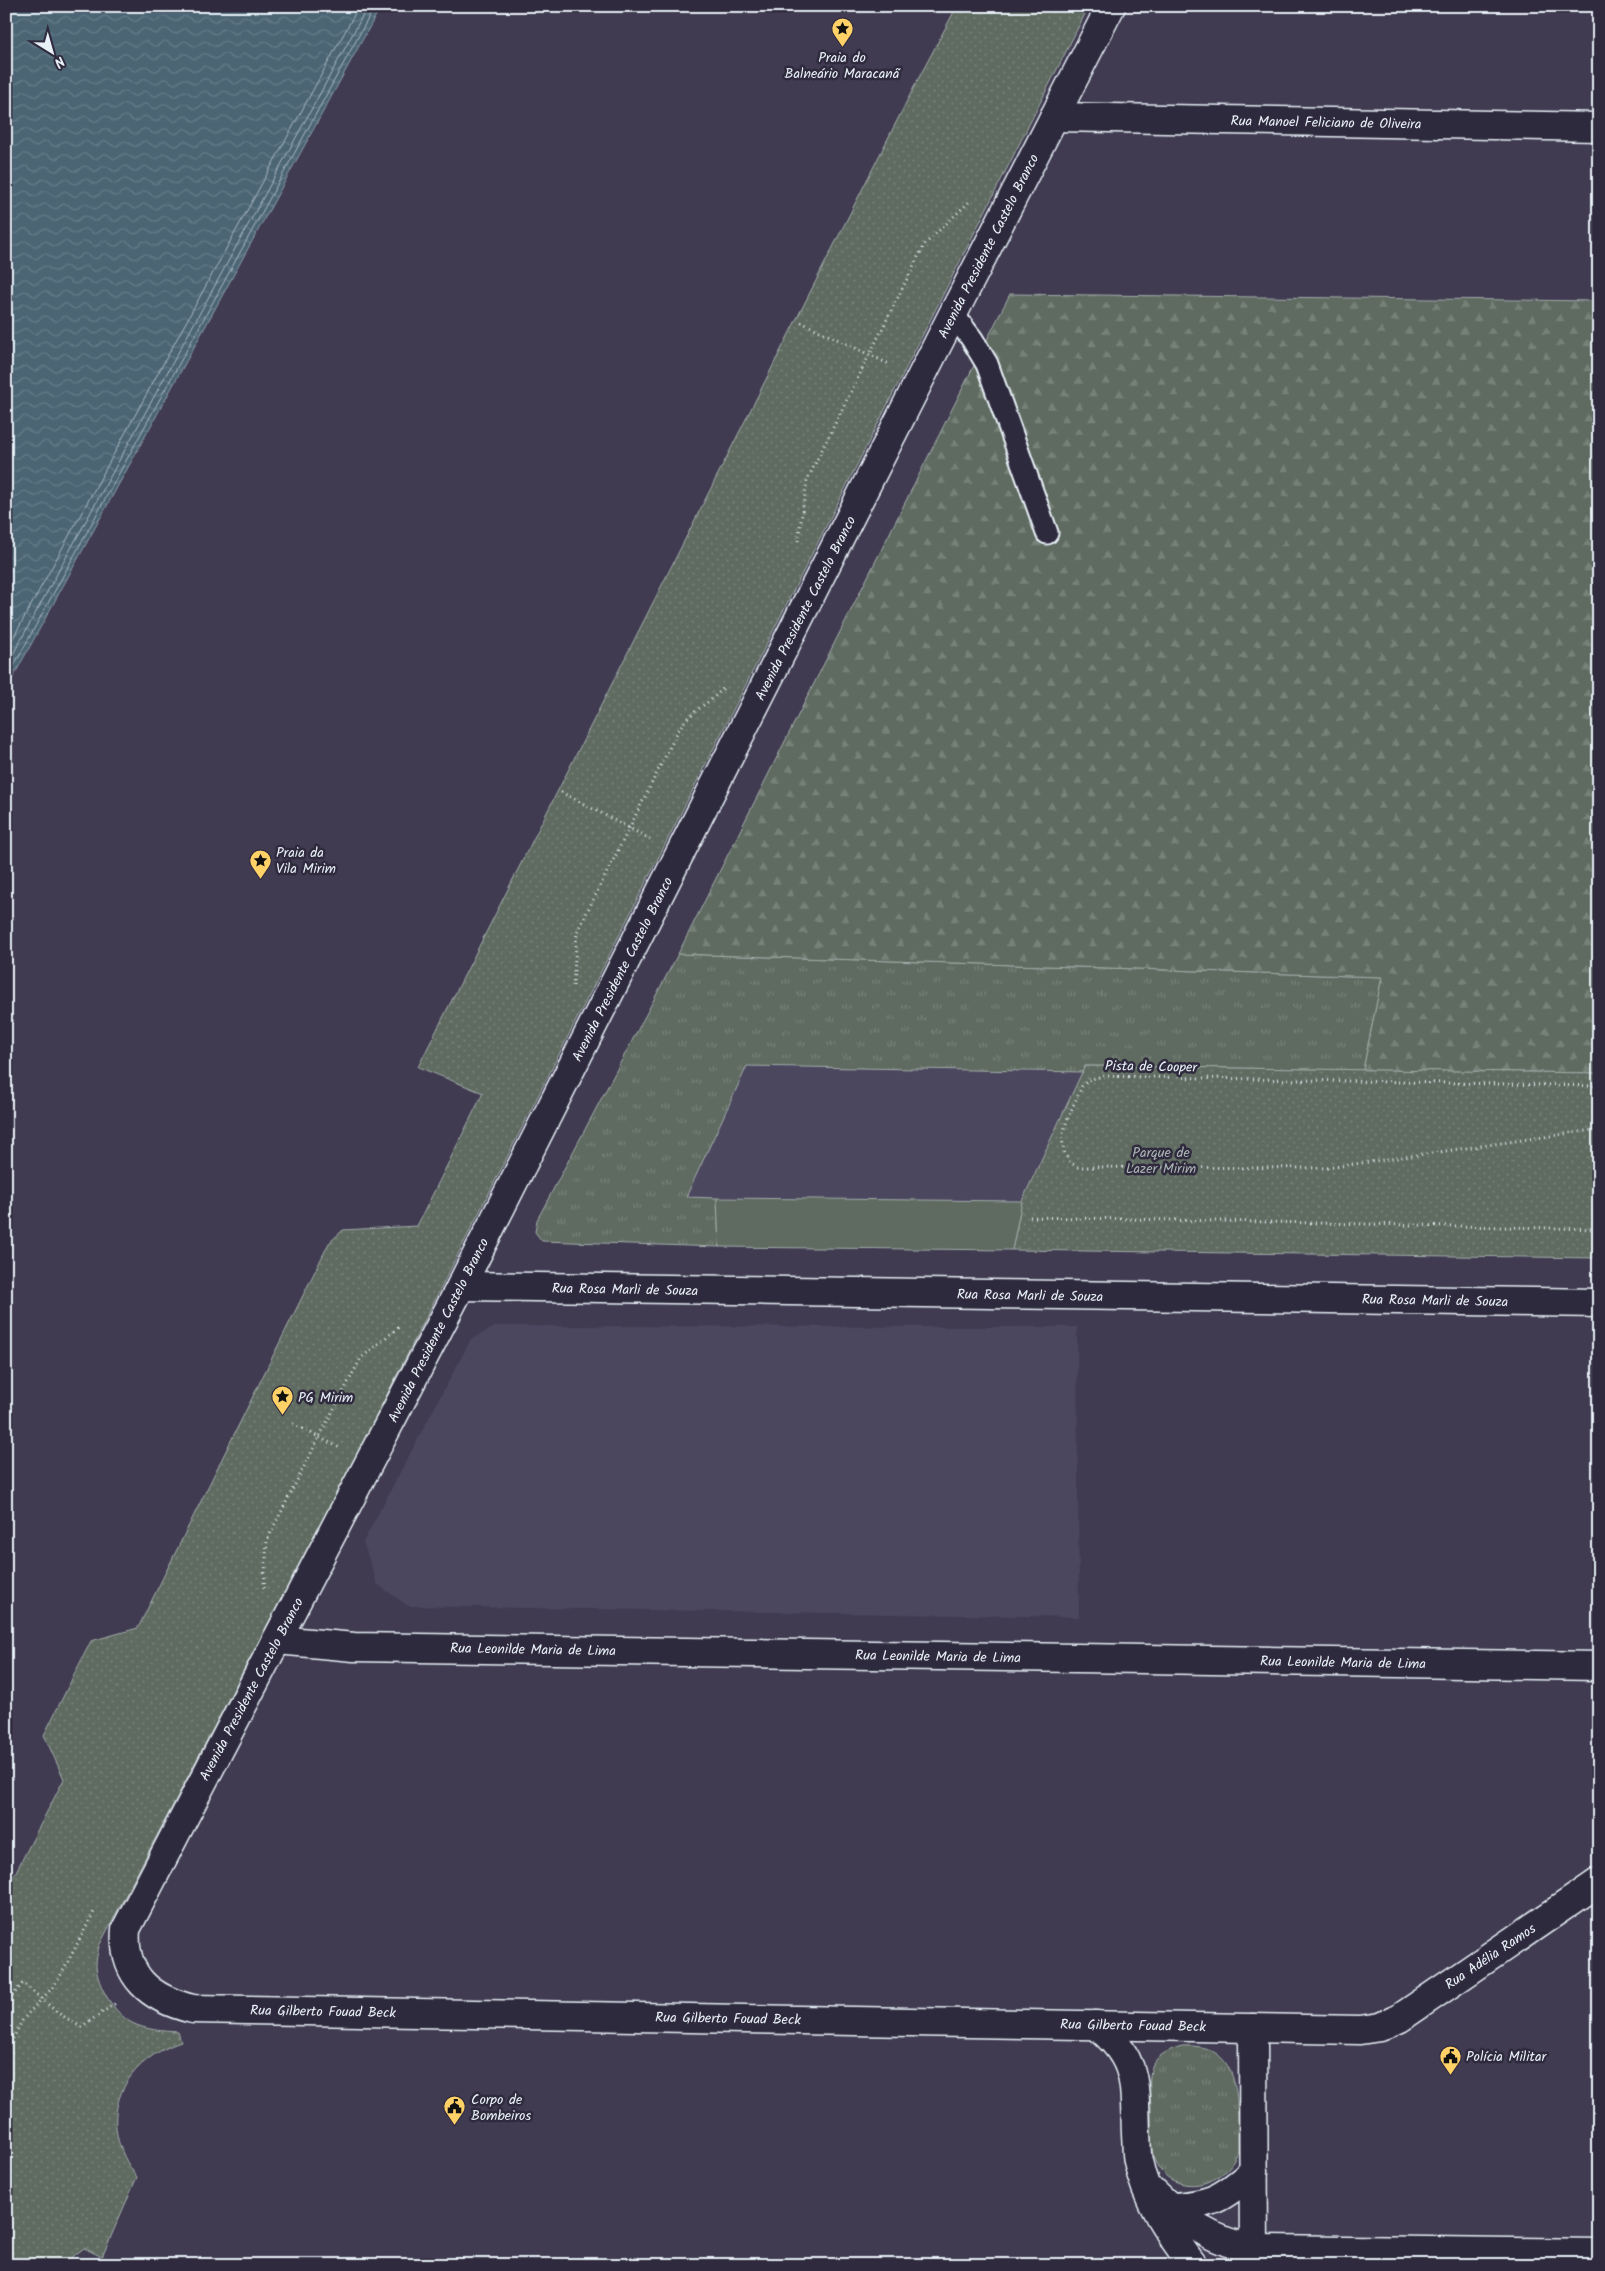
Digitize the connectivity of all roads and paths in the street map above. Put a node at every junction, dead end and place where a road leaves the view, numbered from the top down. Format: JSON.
{"nodes":[{"id":1,"x":1111,"y":6,"type":"edge"},
{"id":2,"x":1054,"y":117,"type":"junction"},
{"id":3,"x":1599,"y":127,"type":"edge"},
{"id":4,"x":972,"y":199,"type":"dead end"},
{"id":5,"x":952,"y":314,"type":"junction"},
{"id":6,"x":801,"y":322,"type":"dead end"},
{"id":7,"x":869,"y":355,"type":"junction"},
{"id":8,"x":921,"y":380,"type":"junction"},
{"id":9,"x":1047,"y":533,"type":"dead end"},
{"id":10,"x":796,"y":544,"type":"dead end"},
{"id":11,"x":729,"y":678,"type":"dead end"},
{"id":12,"x":561,"y":792,"type":"dead end"},
{"id":13,"x":629,"y":828,"type":"junction"},
{"id":14,"x":680,"y":854,"type":"junction"},
{"id":15,"x":570,"y":996,"type":"dead end"},
{"id":16,"x":1599,"y":1086,"type":"edge"},
{"id":17,"x":1599,"y":1129,"type":"edge"},
{"id":18,"x":1030,"y":1218,"type":"dead end"},
{"id":19,"x":1599,"y":1229,"type":"edge"},
{"id":20,"x":460,"y":1286,"type":"junction"},
{"id":21,"x":1599,"y":1303,"type":"edge"},
{"id":22,"x":404,"y":1322,"type":"dead end"},
{"id":23,"x":293,"y":1424,"type":"dead end"},
{"id":24,"x":319,"y":1437,"type":"junction"},
{"id":25,"x":370,"y":1462,"type":"junction"},
{"id":26,"x":263,"y":1591,"type":"dead end"},
{"id":27,"x":277,"y":1640,"type":"junction"},
{"id":28,"x":1599,"y":1666,"type":"edge"},
{"id":29,"x":1599,"y":1882,"type":"edge"},
{"id":30,"x":98,"y":1904,"type":"dead end"},
{"id":31,"x":126,"y":1929,"type":"joint"},
{"id":32,"x":143,"y":1984,"type":"junction"},
{"id":33,"x":41,"y":1999,"type":"junction"},
{"id":34,"x":6,"y":2004,"type":"edge"},
{"id":35,"x":1096,"y":2025,"type":"junction"},
{"id":36,"x":1166,"y":2026,"type":"junction"},
{"id":37,"x":1380,"y":2027,"type":"joint"},
{"id":38,"x":1252,"y":2028,"type":"junction"},
{"id":39,"x":6,"y":2052,"type":"edge"},
{"id":40,"x":1134,"y":2075,"type":"junction"},
{"id":41,"x":1254,"y":2170,"type":"junction"},
{"id":42,"x":1142,"y":2179,"type":"junction"},
{"id":43,"x":1170,"y":2208,"type":"junction"},
{"id":44,"x":1599,"y":2253,"type":"edge"},
{"id":45,"x":1254,"y":2257,"type":"edge"},
{"id":46,"x":1500,"y":2258,"type":"edge"},
{"id":47,"x":1194,"y":2265,"type":"edge"}],
"edges":[{"from":1,"to":2,"type":"street","name":"Avenida Presidente Castelo Branco"},
{"from":2,"to":3,"type":"street","name":"Rua Manoel Feliciano de Oliveira"},
{"from":2,"to":5,"type":"street","name":"Avenida Presidente Castelo Branco"},
{"from":4,"to":7,"type":"path"},
{"from":5,"to":8,"type":"street","name":"Avenida Presidente Castelo Branco"},
{"from":5,"to":9,"type":"lane"},
{"from":6,"to":7,"type":"path"},
{"from":7,"to":8,"type":"path"},
{"from":7,"to":10,"type":"path"},
{"from":8,"to":14,"type":"street","name":"Avenida Presidente Castelo Branco"},
{"from":11,"to":13,"type":"path"},
{"from":12,"to":13,"type":"path"},
{"from":13,"to":14,"type":"path"},
{"from":13,"to":15,"type":"path"},
{"from":14,"to":20,"type":"street","name":"Avenida Presidente Castelo Branco"},
{"from":16,"to":17,"type":"path","name":"Pista de Cooper"},
{"from":18,"to":19,"type":"path"},
{"from":20,"to":21,"type":"street","name":"Rua Rosa Marli de Souza"},
{"from":20,"to":25,"type":"street","name":"Avenida Presidente Castelo Branco"},
{"from":22,"to":24,"type":"path"},
{"from":23,"to":24,"type":"path"},
{"from":24,"to":25,"type":"path"},
{"from":24,"to":26,"type":"path"},
{"from":25,"to":27,"type":"street","name":"Avenida Presidente Castelo Branco"},
{"from":27,"to":28,"type":"street","name":"Rua Leonilde Maria de Lima"},
{"from":27,"to":31,"type":"street","name":"Avenida Presidente Castelo Branco"},
{"from":29,"to":37,"type":"street","name":"Rua Adélia Ramos"},
{"from":30,"to":33,"type":"path"},
{"from":31,"to":32,"type":"street","name":"Rua Gilberto Fouad Beck"},
{"from":32,"to":33,"type":"path"},
{"from":32,"to":35,"type":"street","name":"Rua Gilberto Fouad Beck"},
{"from":33,"to":34,"type":"path"},
{"from":33,"to":39,"type":"path"},
{"from":35,"to":36,"type":"street","name":"Rua Gilberto Fouad Beck"},
{"from":35,"to":40,"type":"street"},
{"from":36,"to":38,"type":"street","name":"Rua Gilberto Fouad Beck"},
{"from":36,"to":40,"type":"street"},
{"from":37,"to":38,"type":"street","name":"Rua Gilberto Fouad Beck"},
{"from":38,"to":41,"type":"street"},
{"from":40,"to":42,"type":"street"},
{"from":41,"to":43,"type":"street"},
{"from":41,"to":45,"type":"street"},
{"from":42,"to":43,"type":"street"},
{"from":42,"to":47,"type":"street"},
{"from":43,"to":45,"type":"street"},
{"from":44,"to":46,"type":"street"},
{"from":45,"to":46,"type":"street"}]}
